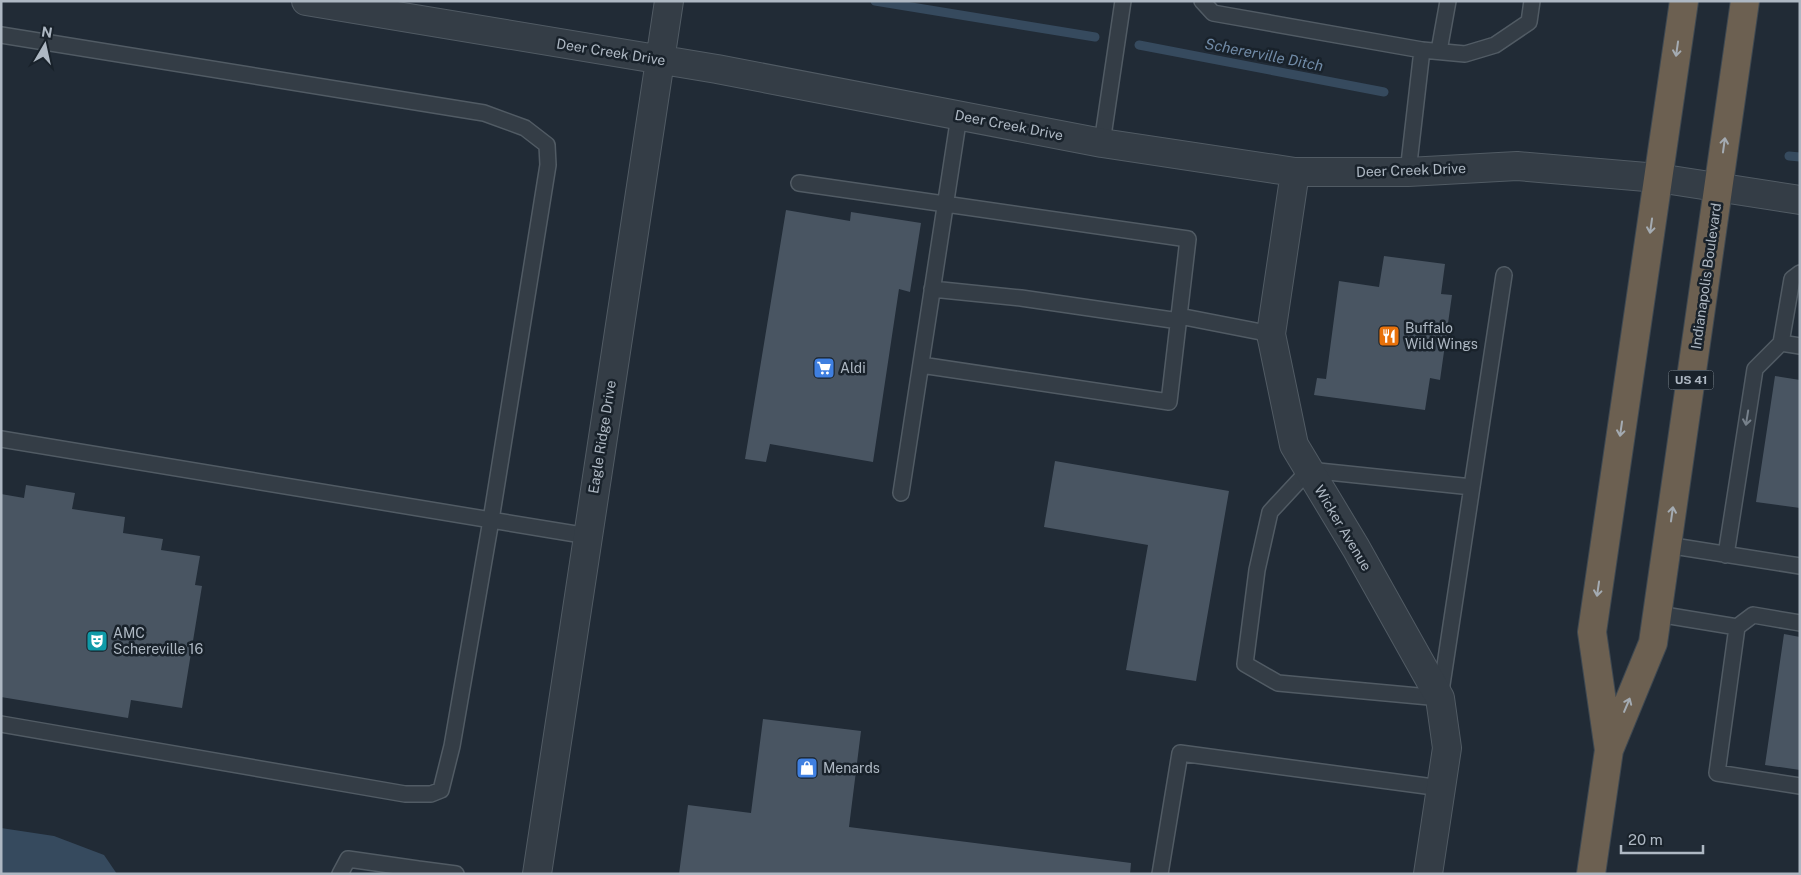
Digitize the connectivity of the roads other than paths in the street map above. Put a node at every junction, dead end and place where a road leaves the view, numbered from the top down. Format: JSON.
{"nodes":[{"id":1,"x":306,"y":1,"type":"edge"},
{"id":2,"x":669,"y":1,"type":"edge"},
{"id":3,"x":1123,"y":1,"type":"edge"},
{"id":4,"x":1202,"y":1,"type":"edge"},
{"id":5,"x":1448,"y":1,"type":"edge"},
{"id":6,"x":1532,"y":1,"type":"edge"},
{"id":7,"x":1684,"y":1,"type":"edge"},
{"id":8,"x":1745,"y":1,"type":"edge"},
{"id":9,"x":1,"y":35,"type":"edge"},
{"id":10,"x":1422,"y":50,"type":"junction"},
{"id":11,"x":1440,"y":52,"type":"junction"},
{"id":12,"x":660,"y":60,"type":"junction"},
{"id":13,"x":959,"y":116,"type":"junction"},
{"id":14,"x":1102,"y":143,"type":"junction"},
{"id":15,"x":1294,"y":172,"type":"junction"},
{"id":16,"x":1408,"y":172,"type":"junction"},
{"id":17,"x":1658,"y":178,"type":"junction"},
{"id":18,"x":799,"y":183,"type":"dead end"},
{"id":19,"x":1718,"y":186,"type":"junction"},
{"id":20,"x":1800,"y":200,"type":"edge"},
{"id":21,"x":945,"y":203,"type":"junction"},
{"id":22,"x":1800,"y":273,"type":"edge"},
{"id":23,"x":1504,"y":275,"type":"dead end"},
{"id":24,"x":932,"y":289,"type":"junction"},
{"id":25,"x":1179,"y":318,"type":"junction"},
{"id":26,"x":1271,"y":334,"type":"junction"},
{"id":27,"x":1781,"y":343,"type":"junction"},
{"id":28,"x":1800,"y":346,"type":"edge"},
{"id":29,"x":921,"y":365,"type":"junction"},
{"id":30,"x":1,"y":439,"type":"edge"},
{"id":31,"x":1309,"y":470,"type":"junction"},
{"id":32,"x":1472,"y":487,"type":"junction"},
{"id":33,"x":901,"y":493,"type":"dead end"},
{"id":34,"x":491,"y":520,"type":"junction"},
{"id":35,"x":588,"y":536,"type":"junction"},
{"id":36,"x":1668,"y":545,"type":"junction"},
{"id":37,"x":1726,"y":555,"type":"junction"},
{"id":38,"x":1800,"y":566,"type":"edge"},
{"id":39,"x":1658,"y":614,"type":"junction"},
{"id":40,"x":1800,"y":623,"type":"edge"},
{"id":41,"x":1738,"y":627,"type":"junction"},
{"id":42,"x":1440,"y":698,"type":"junction"},
{"id":43,"x":1,"y":724,"type":"edge"},
{"id":44,"x":1609,"y":750,"type":"junction"},
{"id":45,"x":1800,"y":786,"type":"edge"},
{"id":46,"x":1441,"y":788,"type":"junction"},
{"id":47,"x":418,"y":871,"type":"edge"},
{"id":48,"x":340,"y":874,"type":"edge"},
{"id":49,"x":456,"y":874,"type":"edge"},
{"id":50,"x":537,"y":874,"type":"edge"},
{"id":51,"x":1160,"y":874,"type":"edge"},
{"id":52,"x":1428,"y":874,"type":"edge"},
{"id":53,"x":1591,"y":874,"type":"edge"}],
"edges":[{"from":1,"to":12,"type":"street","name":"Deer Creek Drive"},
{"from":2,"to":12,"type":"street","name":"Eagle Ridge Drive"},
{"from":3,"to":14,"type":"lane"},
{"from":4,"to":10,"type":"lane"},
{"from":5,"to":11,"type":"lane"},
{"from":6,"to":11,"type":"lane"},
{"from":7,"to":17,"type":"highway","name":"Indianapolis Boulevard","number":"US 41","one_way":true},
{"from":19,"to":8,"type":"highway","name":"Indianapolis Boulevard","number":"US 41","one_way":true},
{"from":9,"to":34,"type":"lane"},
{"from":10,"to":11,"type":"lane"},
{"from":10,"to":16,"type":"lane"},
{"from":12,"to":13,"type":"street","name":"Deer Creek Drive"},
{"from":12,"to":35,"type":"street","name":"Eagle Ridge Drive"},
{"from":13,"to":14,"type":"street","name":"Deer Creek Drive"},
{"from":13,"to":21,"type":"lane"},
{"from":14,"to":15,"type":"street","name":"Deer Creek Drive"},
{"from":15,"to":16,"type":"street","name":"Deer Creek Drive"},
{"from":15,"to":26,"type":"street","name":"Wicker Avenue"},
{"from":16,"to":17,"type":"street","name":"Deer Creek Drive"},
{"from":17,"to":19,"type":"street","name":"Deer Creek Drive"},
{"from":17,"to":44,"type":"highway","name":"Indianapolis Boulevard","number":"US 41","one_way":true},
{"from":18,"to":21,"type":"lane"},
{"from":19,"to":20,"type":"street","name":"Deer Creek Drive"},
{"from":36,"to":19,"type":"highway","name":"Indianapolis Boulevard","number":"US 41","one_way":true},
{"from":21,"to":24,"type":"lane"},
{"from":21,"to":25,"type":"lane"},
{"from":22,"to":27,"type":"lane"},
{"from":23,"to":32,"type":"lane"},
{"from":24,"to":25,"type":"lane"},
{"from":24,"to":29,"type":"lane"},
{"from":25,"to":26,"type":"lane"},
{"from":25,"to":29,"type":"lane"},
{"from":26,"to":31,"type":"street","name":"Wicker Avenue"},
{"from":27,"to":28,"type":"lane"},
{"from":27,"to":37,"type":"lane","one_way":true},
{"from":29,"to":33,"type":"lane"},
{"from":30,"to":34,"type":"lane"},
{"from":31,"to":32,"type":"lane"},
{"from":31,"to":42,"type":"street","name":"Wicker Avenue"},
{"from":31,"to":42,"type":"lane"},
{"from":32,"to":42,"type":"lane"},
{"from":34,"to":35,"type":"lane"},
{"from":34,"to":43,"type":"lane"},
{"from":35,"to":50,"type":"street","name":"Eagle Ridge Drive"},
{"from":36,"to":37,"type":"lane"},
{"from":36,"to":39,"type":"highway","name":"Indianapolis Boulevard","number":"US 41"},
{"from":37,"to":38,"type":"lane"},
{"from":39,"to":41,"type":"lane"},
{"from":44,"to":39,"type":"highway","name":"Indianapolis Boulevard","number":"US 41","one_way":true},
{"from":40,"to":41,"type":"lane"},
{"from":41,"to":45,"type":"lane"},
{"from":42,"to":46,"type":"street","name":"Wicker Avenue"},
{"from":44,"to":53,"type":"highway","name":"Indianapolis Boulevard","number":"US 41"},
{"from":46,"to":51,"type":"lane"},
{"from":46,"to":52,"type":"street","name":"Wicker Avenue"},
{"from":47,"to":48,"type":"lane"},
{"from":47,"to":49,"type":"lane"}]}
